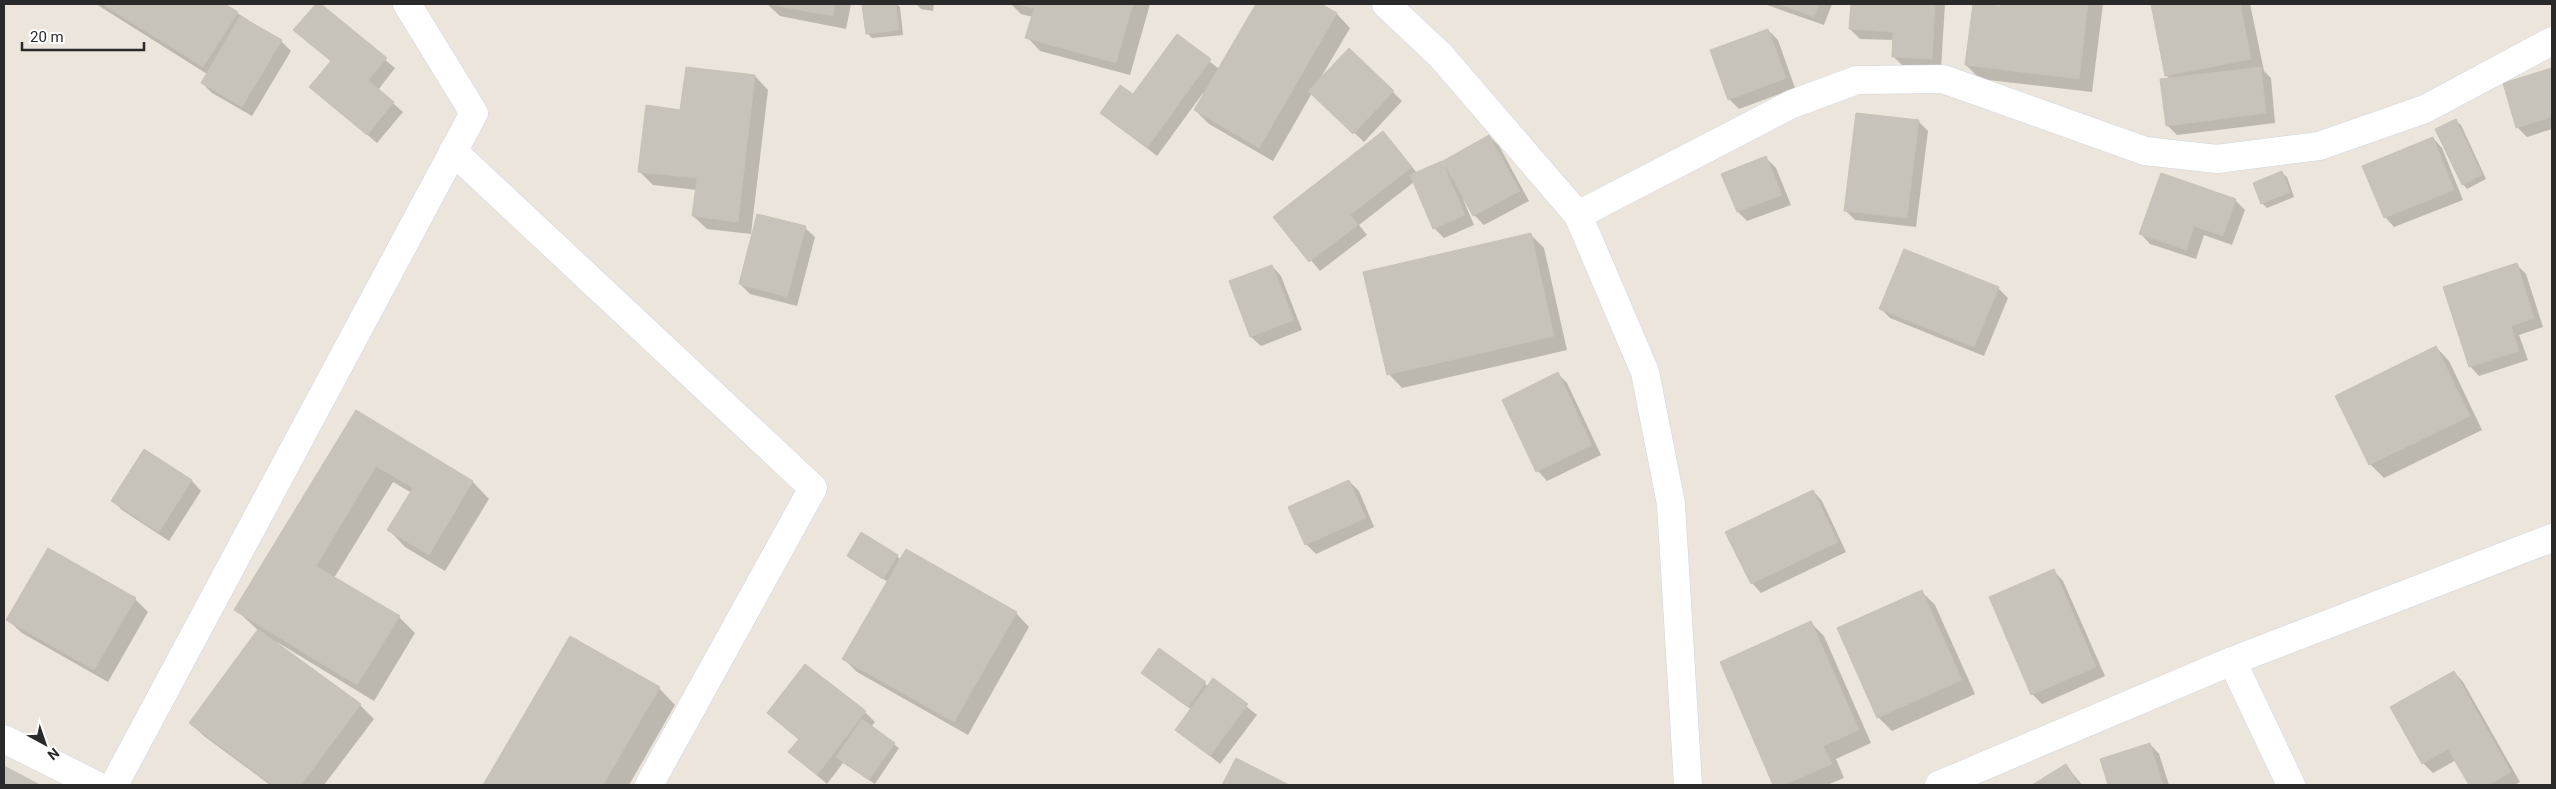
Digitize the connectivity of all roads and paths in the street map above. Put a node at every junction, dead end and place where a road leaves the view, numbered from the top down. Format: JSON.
{"nodes":[{"id":1,"x":407,"y":4,"type":"edge"},
{"id":2,"x":1386,"y":4,"type":"edge"},
{"id":3,"x":2552,"y":41,"type":"edge"},
{"id":4,"x":453,"y":152,"type":"junction"},
{"id":5,"x":1578,"y":214,"type":"junction"},
{"id":6,"x":2552,"y":538,"type":"edge"},
{"id":7,"x":2232,"y":661,"type":"junction"},
{"id":8,"x":4,"y":739,"type":"edge"},
{"id":9,"x":96,"y":785,"type":"edge"},
{"id":10,"x":114,"y":785,"type":"edge"},
{"id":11,"x":649,"y":785,"type":"edge"},
{"id":12,"x":1688,"y":785,"type":"edge"},
{"id":13,"x":1939,"y":785,"type":"edge"},
{"id":14,"x":2291,"y":785,"type":"edge"}],
"edges":[{"from":1,"to":4,"type":"street"},
{"from":2,"to":5,"type":"street"},
{"from":3,"to":5,"type":"street"},
{"from":4,"to":10,"type":"street"},
{"from":4,"to":11,"type":"street"},
{"from":5,"to":12,"type":"street"},
{"from":6,"to":7,"type":"street"},
{"from":7,"to":13,"type":"street"},
{"from":7,"to":14,"type":"street"},
{"from":8,"to":9,"type":"street"}]}
